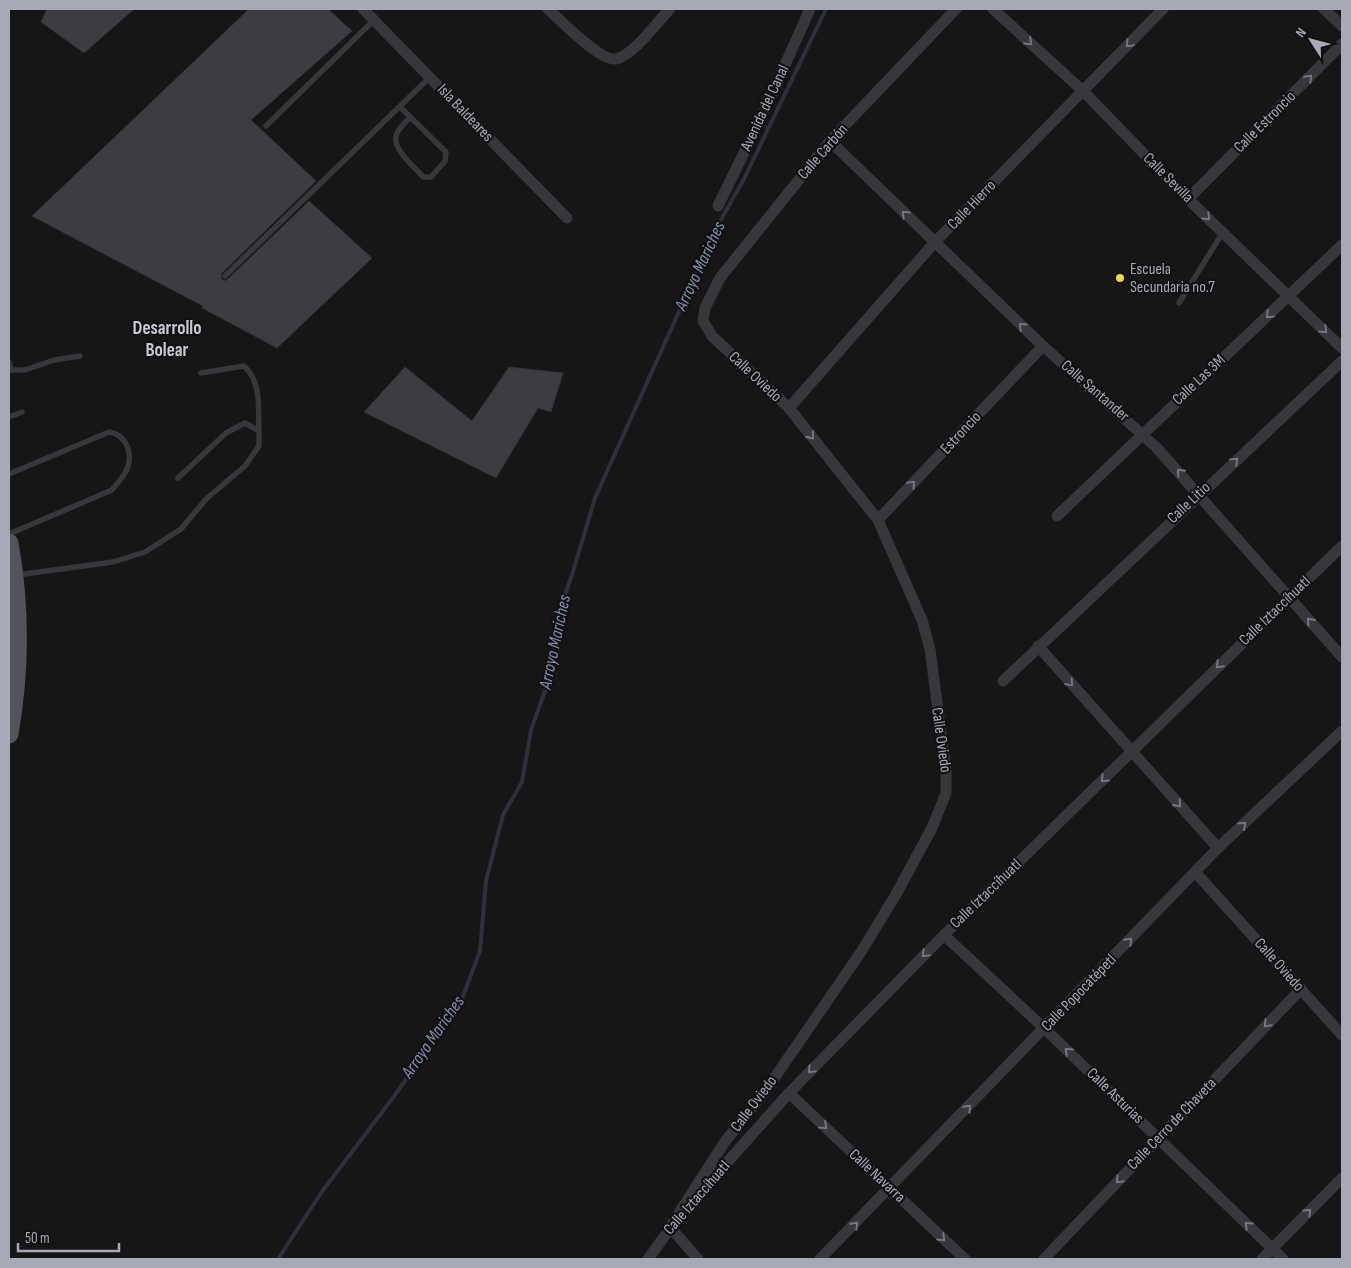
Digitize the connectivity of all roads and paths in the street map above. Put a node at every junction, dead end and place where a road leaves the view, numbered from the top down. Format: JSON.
{"nodes":[{"id":1,"x":363,"y":9,"type":"edge"},
{"id":2,"x":548,"y":9,"type":"edge"},
{"id":3,"x":670,"y":9,"type":"edge"},
{"id":4,"x":810,"y":9,"type":"edge"},
{"id":5,"x":956,"y":9,"type":"edge"},
{"id":6,"x":993,"y":9,"type":"edge"},
{"id":7,"x":1163,"y":9,"type":"edge"},
{"id":8,"x":1324,"y":9,"type":"edge"},
{"id":9,"x":374,"y":20,"type":"junction"},
{"id":10,"x":1342,"y":26,"type":"edge"},
{"id":11,"x":1342,"y":44,"type":"edge"},
{"id":12,"x":430,"y":77,"type":"junction"},
{"id":13,"x":1083,"y":91,"type":"junction"},
{"id":14,"x":400,"y":107,"type":"junction"},
{"id":15,"x":410,"y":117,"type":"junction"},
{"id":16,"x":266,"y":126,"type":"dead end"},
{"id":17,"x":830,"y":141,"type":"junction"},
{"id":18,"x":1188,"y":199,"type":"junction"},
{"id":19,"x":718,"y":206,"type":"dead end"},
{"id":20,"x":567,"y":218,"type":"dead end"},
{"id":21,"x":1223,"y":232,"type":"junction"},
{"id":22,"x":935,"y":242,"type":"junction"},
{"id":23,"x":1342,"y":246,"type":"edge"},
{"id":24,"x":225,"y":276,"type":"dead end"},
{"id":25,"x":1289,"y":296,"type":"junction"},
{"id":26,"x":1179,"y":303,"type":"dead end"},
{"id":27,"x":705,"y":308,"type":"joint"},
{"id":28,"x":1043,"y":346,"type":"junction"},
{"id":29,"x":1342,"y":348,"type":"edge"},
{"id":30,"x":80,"y":356,"type":"dead end"},
{"id":31,"x":9,"y":362,"type":"edge"},
{"id":32,"x":1342,"y":362,"type":"edge"},
{"id":33,"x":10,"y":371,"type":"edge"},
{"id":34,"x":201,"y":373,"type":"dead end"},
{"id":35,"x":789,"y":408,"type":"junction"},
{"id":36,"x":22,"y":412,"type":"dead end"},
{"id":37,"x":9,"y":417,"type":"edge"},
{"id":38,"x":259,"y":431,"type":"junction"},
{"id":39,"x":1143,"y":433,"type":"junction"},
{"id":40,"x":9,"y":474,"type":"edge"},
{"id":41,"x":178,"y":478,"type":"dead end"},
{"id":42,"x":1199,"y":494,"type":"junction"},
{"id":43,"x":1057,"y":516,"type":"dead end"},
{"id":44,"x":878,"y":520,"type":"junction"},
{"id":45,"x":9,"y":534,"type":"edge"},
{"id":46,"x":9,"y":543,"type":"edge"},
{"id":47,"x":1342,"y":546,"type":"edge"},
{"id":48,"x":14,"y":575,"type":"junction"},
{"id":49,"x":1288,"y":597,"type":"junction"},
{"id":50,"x":1038,"y":646,"type":"junction"},
{"id":51,"x":1342,"y":658,"type":"edge"},
{"id":52,"x":1003,"y":681,"type":"dead end"},
{"id":53,"x":1342,"y":731,"type":"edge"},
{"id":54,"x":9,"y":734,"type":"edge"},
{"id":55,"x":1131,"y":752,"type":"junction"},
{"id":56,"x":1218,"y":848,"type":"junction"},
{"id":57,"x":1196,"y":873,"type":"junction"},
{"id":58,"x":944,"y":935,"type":"junction"},
{"id":59,"x":1301,"y":988,"type":"junction"},
{"id":60,"x":1044,"y":1028,"type":"junction"},
{"id":61,"x":1342,"y":1035,"type":"edge"},
{"id":62,"x":789,"y":1093,"type":"junction"},
{"id":63,"x":1159,"y":1138,"type":"junction"},
{"id":64,"x":1342,"y":1178,"type":"edge"},
{"id":65,"x":891,"y":1189,"type":"junction"},
{"id":66,"x":670,"y":1227,"type":"junction"},
{"id":67,"x":1272,"y":1248,"type":"junction"},
{"id":68,"x":648,"y":1259,"type":"edge"},
{"id":69,"x":698,"y":1259,"type":"edge"},
{"id":70,"x":820,"y":1259,"type":"edge"},
{"id":71,"x":965,"y":1259,"type":"edge"},
{"id":72,"x":1044,"y":1259,"type":"edge"},
{"id":73,"x":1262,"y":1259,"type":"edge"},
{"id":74,"x":1283,"y":1259,"type":"edge"}],
"edges":[{"from":1,"to":9,"type":"street","name":"Isla Baldeares"},
{"from":2,"to":3,"type":"street"},
{"from":4,"to":19,"type":"street","name":"Avenida del Canal"},
{"from":5,"to":17,"type":"street","name":"Calle Carbón"},
{"from":6,"to":13,"type":"street","name":"Calle Sevilla","one_way":true},
{"from":7,"to":13,"type":"street","name":"Calle Hierro","one_way":true},
{"from":8,"to":10,"type":"street"},
{"from":9,"to":12,"type":"street","name":"Isla Baldeares"},
{"from":9,"to":16,"type":"lane"},
{"from":18,"to":11,"type":"street","name":"Calle Estroncio","one_way":true},
{"from":12,"to":14,"type":"lane"},
{"from":12,"to":20,"type":"street","name":"Isla Baldeares"},
{"from":13,"to":18,"type":"street","name":"Calle Sevilla"},
{"from":13,"to":22,"type":"street","name":"Calle Hierro"},
{"from":14,"to":15,"type":"lane"},
{"from":14,"to":24,"type":"lane"},
{"from":15,"to":15,"type":"lane"},
{"from":22,"to":17,"type":"street","name":"Calle Santander","one_way":true},
{"from":17,"to":27,"type":"street","name":"Calle Carbón"},
{"from":18,"to":21,"type":"street","name":"Calle Sevilla","one_way":true},
{"from":21,"to":25,"type":"street","name":"Calle Sevilla"},
{"from":21,"to":26,"type":"lane"},
{"from":28,"to":22,"type":"street","name":"Calle Santander","one_way":true},
{"from":22,"to":35,"type":"street","name":"Calle Hierro"},
{"from":23,"to":25,"type":"street","name":"Calle Las 3M"},
{"from":25,"to":29,"type":"street","name":"Calle Sevilla","one_way":true},
{"from":25,"to":39,"type":"street","name":"Calle Las 3M","one_way":true},
{"from":27,"to":35,"type":"street","name":"Calle Oviedo"},
{"from":28,"to":39,"type":"street","name":"Calle Santander"},
{"from":44,"to":28,"type":"street","name":"Estroncio","one_way":true},
{"from":30,"to":33,"type":"lane"},
{"from":31,"to":33,"type":"lane"},
{"from":42,"to":32,"type":"street","name":"Calle Litio","one_way":true},
{"from":34,"to":38,"type":"lane"},
{"from":35,"to":44,"type":"street","name":"Calle Oviedo","one_way":true},
{"from":36,"to":37,"type":"lane"},
{"from":38,"to":41,"type":"lane"},
{"from":38,"to":48,"type":"lane"},
{"from":42,"to":39,"type":"street","name":"Calle Santander","one_way":true},
{"from":39,"to":43,"type":"street","name":"Calle Las 3M"},
{"from":40,"to":45,"type":"lane"},
{"from":42,"to":49,"type":"street","name":"Calle Santander"},
{"from":42,"to":50,"type":"street","name":"Calle Litio"},
{"from":44,"to":66,"type":"street","name":"Calle Oviedo"},
{"from":46,"to":48,"type":"main road"},
{"from":47,"to":49,"type":"street","name":"Calle Iztaccíhuatl"},
{"from":48,"to":54,"type":"main road"},
{"from":51,"to":49,"type":"street","name":"Calle Santander","one_way":true},
{"from":49,"to":55,"type":"street","name":"Calle Iztaccíhuatl","one_way":true},
{"from":50,"to":52,"type":"street","name":"Calle Litio"},
{"from":50,"to":55,"type":"street","one_way":true},
{"from":56,"to":53,"type":"street","name":"Calle Popocatépetl","one_way":true},
{"from":55,"to":56,"type":"street","one_way":true},
{"from":55,"to":58,"type":"street","name":"Calle Iztaccíhuatl","one_way":true},
{"from":56,"to":57,"type":"street","name":"Calle Popocatépetl"},
{"from":57,"to":59,"type":"street","name":"Calle Oviedo"},
{"from":60,"to":57,"type":"street","name":"Calle Popocatépetl","one_way":true},
{"from":58,"to":60,"type":"street","name":"Calle Asturias"},
{"from":58,"to":62,"type":"street","name":"Calle Iztaccíhuatl","one_way":true},
{"from":59,"to":61,"type":"street","name":"Calle Oviedo"},
{"from":59,"to":63,"type":"street","name":"Calle Cerro de Chaveta","one_way":true},
{"from":63,"to":60,"type":"street","name":"Calle Asturias","one_way":true},
{"from":65,"to":60,"type":"street","name":"Calle Popocatépetl","one_way":true},
{"from":62,"to":65,"type":"street","name":"Calle Navarra","one_way":true},
{"from":62,"to":66,"type":"street","name":"Calle Iztaccíhuatl"},
{"from":67,"to":63,"type":"street","name":"Calle Asturias","one_way":true},
{"from":63,"to":72,"type":"street","name":"Calle Cerro de Chaveta","one_way":true},
{"from":67,"to":64,"type":"street","one_way":true},
{"from":70,"to":65,"type":"street","name":"Calle Popocatépetl","one_way":true},
{"from":65,"to":71,"type":"street","name":"Calle Navarra","one_way":true},
{"from":66,"to":68,"type":"street","name":"Calle Iztaccíhuatl"},
{"from":66,"to":69,"type":"street"},
{"from":67,"to":73,"type":"street"},
{"from":67,"to":74,"type":"street","name":"Calle Asturias"}]}
